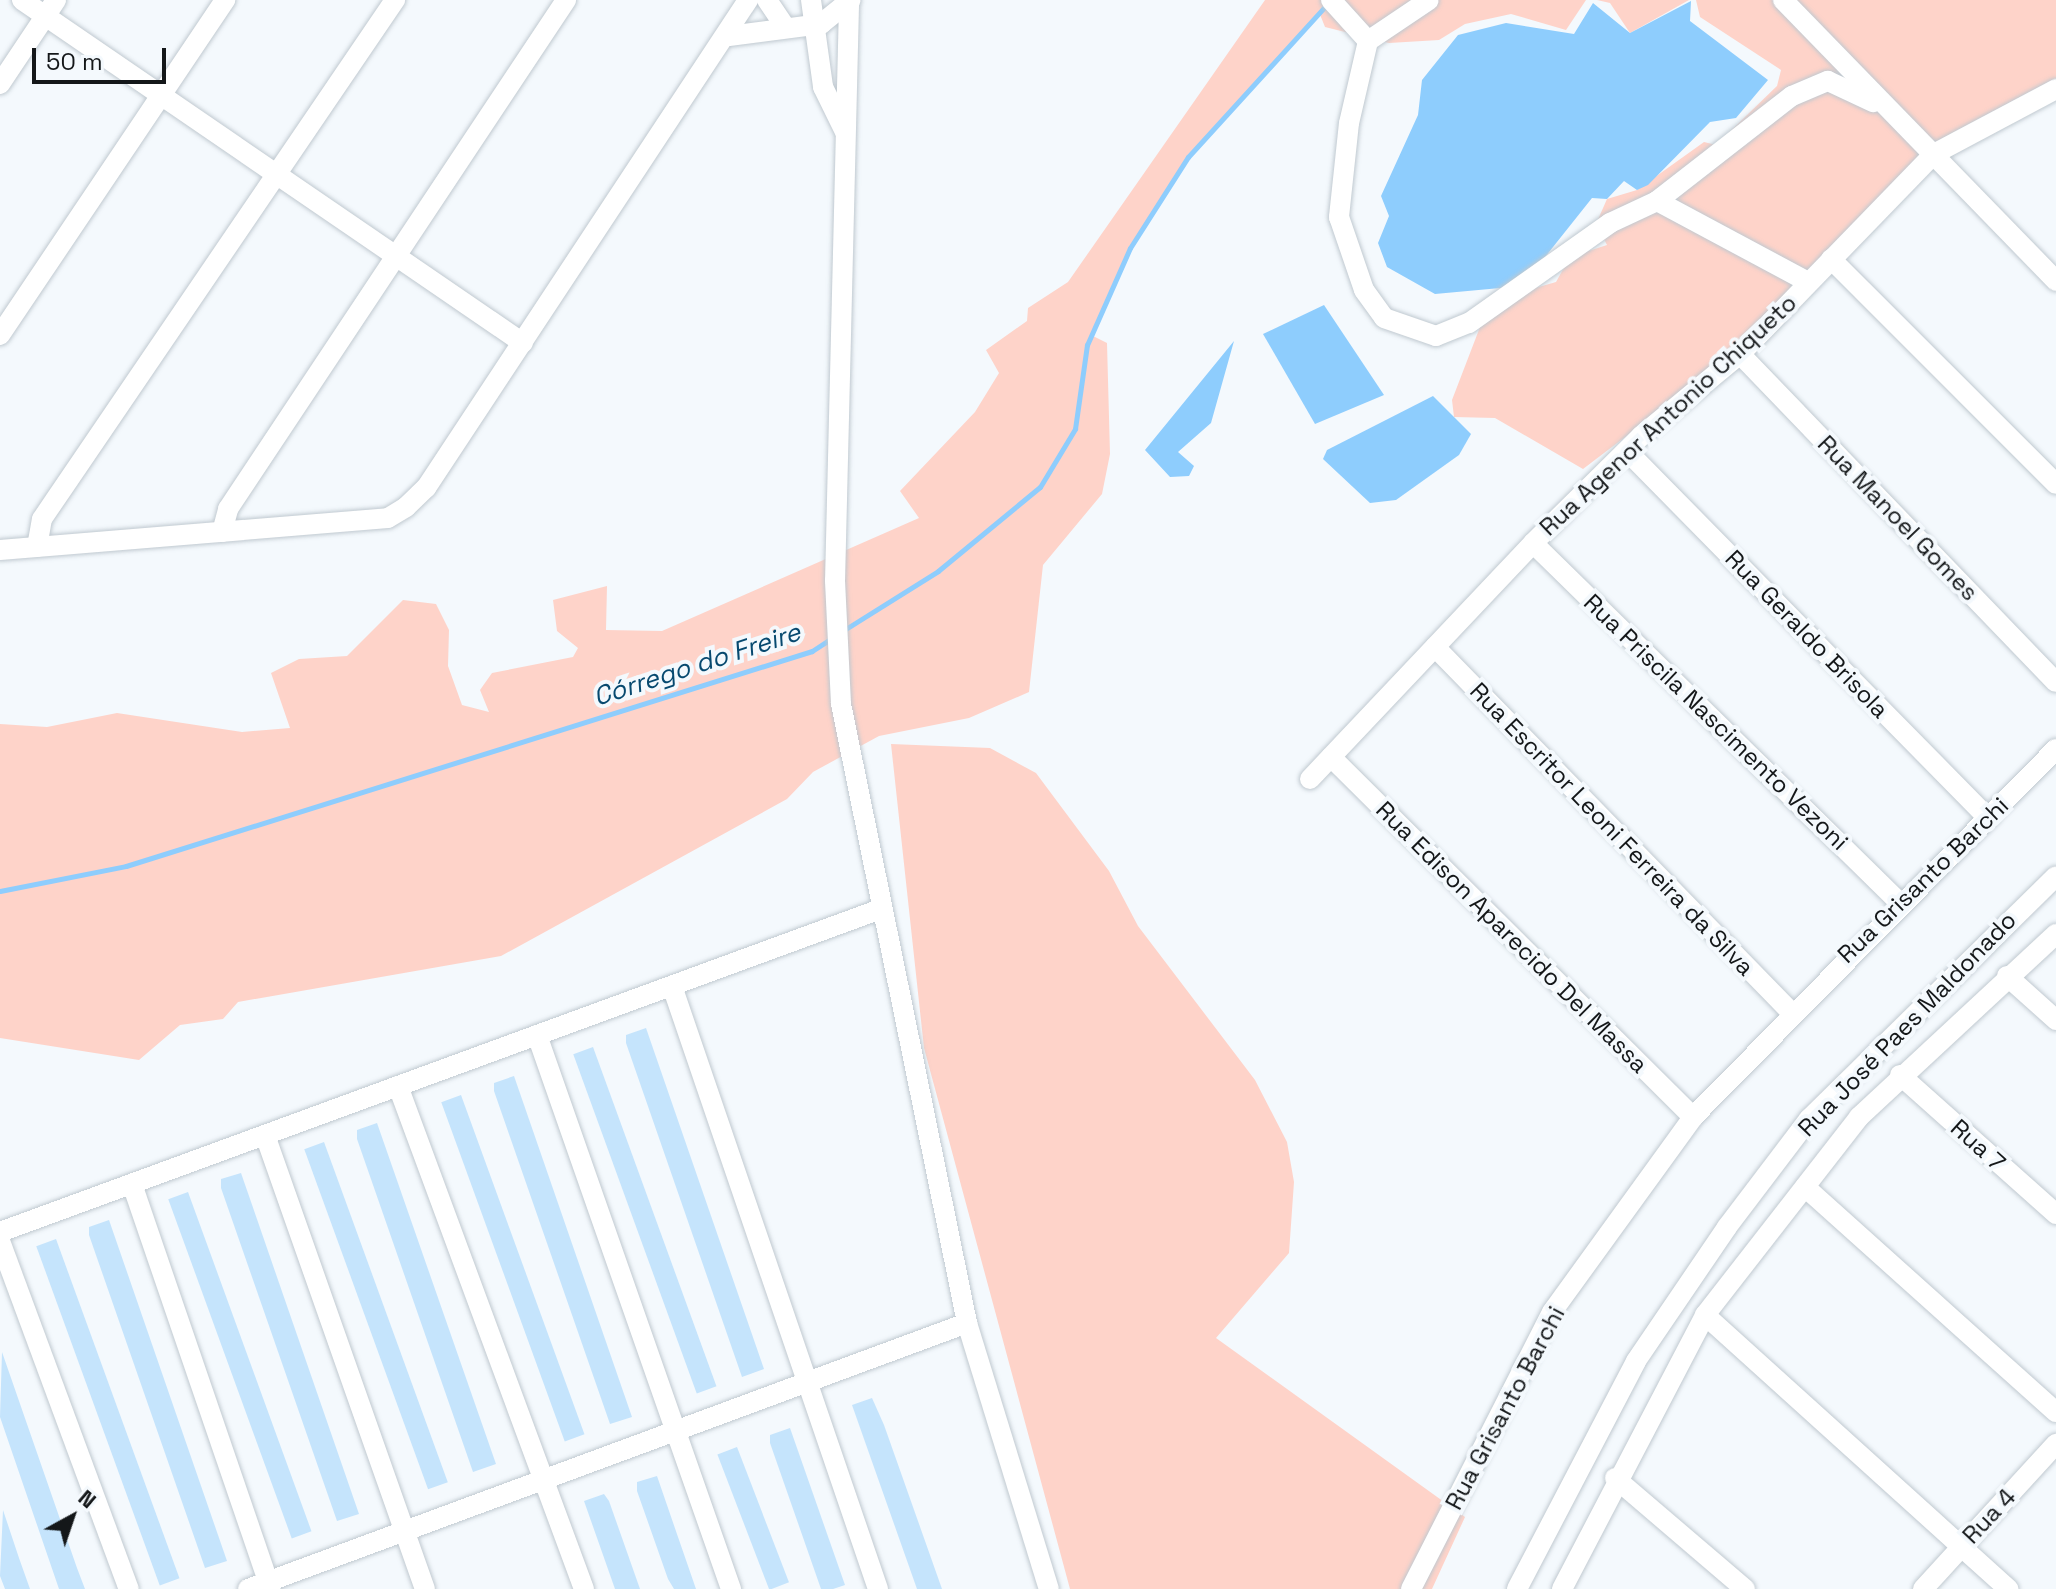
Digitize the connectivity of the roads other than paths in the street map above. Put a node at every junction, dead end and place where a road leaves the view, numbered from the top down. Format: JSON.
{"nodes":[{"id":1,"x":22,"y":0,"type":"edge"},
{"id":2,"x":225,"y":0,"type":"edge"},
{"id":3,"x":395,"y":0,"type":"edge"},
{"id":4,"x":566,"y":0,"type":"edge"},
{"id":5,"x":748,"y":0,"type":"edge"},
{"id":6,"x":767,"y":0,"type":"edge"},
{"id":7,"x":811,"y":0,"type":"edge"},
{"id":8,"x":1429,"y":0,"type":"edge"},
{"id":9,"x":1783,"y":0,"type":"edge"},
{"id":10,"x":850,"y":3,"type":"edge"},
{"id":11,"x":1335,"y":5,"type":"edge"},
{"id":12,"x":51,"y":8,"type":"edge"},
{"id":13,"x":810,"y":25,"type":"junction"},
{"id":14,"x":785,"y":27,"type":"junction"},
{"id":15,"x":729,"y":36,"type":"junction"},
{"id":16,"x":1368,"y":41,"type":"junction"},
{"id":17,"x":0,"y":84,"type":"edge"},
{"id":18,"x":2056,"y":89,"type":"edge"},
{"id":19,"x":161,"y":95,"type":"junction"},
{"id":20,"x":1890,"y":112,"type":"junction"},
{"id":21,"x":845,"y":132,"type":"junction"},
{"id":22,"x":1934,"y":154,"type":"junction"},
{"id":23,"x":276,"y":173,"type":"junction"},
{"id":24,"x":1657,"y":201,"type":"junction"},
{"id":25,"x":395,"y":255,"type":"junction"},
{"id":26,"x":1831,"y":259,"type":"junction"},
{"id":27,"x":2056,"y":281,"type":"edge"},
{"id":28,"x":1808,"y":282,"type":"junction"},
{"id":29,"x":0,"y":335,"type":"edge"},
{"id":30,"x":523,"y":343,"type":"junction"},
{"id":31,"x":1740,"y":354,"type":"junction"},
{"id":32,"x":1627,"y":451,"type":"junction"},
{"id":33,"x":2056,"y":484,"type":"edge"},
{"id":34,"x":222,"y":532,"type":"junction"},
{"id":35,"x":1533,"y":543,"type":"junction"},
{"id":36,"x":37,"y":547,"type":"junction"},
{"id":37,"x":0,"y":550,"type":"edge"},
{"id":38,"x":1435,"y":647,"type":"junction"},
{"id":39,"x":2056,"y":682,"type":"edge"},
{"id":40,"x":2056,"y":749,"type":"edge"},
{"id":41,"x":1331,"y":757,"type":"junction"},
{"id":42,"x":1310,"y":779,"type":"dead end"},
{"id":43,"x":1987,"y":817,"type":"junction"},
{"id":44,"x":2056,"y":876,"type":"edge"},
{"id":45,"x":1898,"y":901,"type":"junction"},
{"id":46,"x":878,"y":910,"type":"junction"},
{"id":47,"x":2056,"y":934,"type":"edge"},
{"id":48,"x":2007,"y":976,"type":"junction"},
{"id":49,"x":672,"y":986,"type":"junction"},
{"id":50,"x":1790,"y":1011,"type":"junction"},
{"id":51,"x":2056,"y":1020,"type":"edge"},
{"id":52,"x":537,"y":1035,"type":"junction"},
{"id":53,"x":1900,"y":1075,"type":"junction"},
{"id":54,"x":398,"y":1086,"type":"junction"},
{"id":55,"x":1693,"y":1117,"type":"junction"},
{"id":56,"x":265,"y":1135,"type":"junction"},
{"id":57,"x":132,"y":1184,"type":"junction"},
{"id":58,"x":1805,"y":1187,"type":"junction"},
{"id":59,"x":2056,"y":1214,"type":"edge"},
{"id":60,"x":0,"y":1232,"type":"edge"},
{"id":61,"x":0,"y":1241,"type":"edge"},
{"id":62,"x":1705,"y":1315,"type":"junction"},
{"id":63,"x":967,"y":1323,"type":"junction"},
{"id":64,"x":807,"y":1382,"type":"junction"},
{"id":65,"x":2056,"y":1412,"type":"edge"},
{"id":66,"x":677,"y":1430,"type":"junction"},
{"id":67,"x":2056,"y":1444,"type":"edge"},
{"id":68,"x":547,"y":1478,"type":"junction"},
{"id":69,"x":1615,"y":1478,"type":"junction"},
{"id":70,"x":404,"y":1531,"type":"junction"},
{"id":71,"x":1962,"y":1546,"type":"junction"},
{"id":72,"x":270,"y":1585,"type":"edge"},
{"id":73,"x":129,"y":1589,"type":"edge"},
{"id":74,"x":248,"y":1589,"type":"edge"},
{"id":75,"x":425,"y":1589,"type":"edge"},
{"id":76,"x":584,"y":1589,"type":"edge"},
{"id":77,"x":731,"y":1589,"type":"edge"},
{"id":78,"x":878,"y":1589,"type":"edge"},
{"id":79,"x":1049,"y":1589,"type":"edge"},
{"id":80,"x":1411,"y":1589,"type":"edge"},
{"id":81,"x":1517,"y":1589,"type":"edge"},
{"id":82,"x":1562,"y":1589,"type":"edge"},
{"id":83,"x":1745,"y":1589,"type":"edge"},
{"id":84,"x":1923,"y":1589,"type":"edge"},
{"id":85,"x":2008,"y":1589,"type":"edge"}],
"edges":[{"from":1,"to":12,"type":"street"},
{"from":2,"to":19,"type":"street"},
{"from":3,"to":23,"type":"street"},
{"from":4,"to":25,"type":"street"},
{"from":5,"to":15,"type":"street"},
{"from":6,"to":14,"type":"street"},
{"from":7,"to":13,"type":"street"},
{"from":8,"to":16,"type":"street"},
{"from":9,"to":20,"type":"street"},
{"from":10,"to":13,"type":"street"},
{"from":10,"to":21,"type":"street"},
{"from":11,"to":16,"type":"street"},
{"from":12,"to":17,"type":"street"},
{"from":12,"to":19,"type":"street"},
{"from":13,"to":14,"type":"street"},
{"from":13,"to":21,"type":"street"},
{"from":14,"to":15,"type":"street"},
{"from":15,"to":30,"type":"street"},
{"from":16,"to":24,"type":"street"},
{"from":18,"to":22,"type":"street","name":"Rua Agenor Antonio Chiqueto"},
{"from":19,"to":23,"type":"street"},
{"from":19,"to":29,"type":"street"},
{"from":20,"to":22,"type":"street"},
{"from":20,"to":24,"type":"street"},
{"from":21,"to":46,"type":"street"},
{"from":22,"to":26,"type":"street","name":"Rua Agenor Antonio Chiqueto"},
{"from":22,"to":27,"type":"street"},
{"from":23,"to":25,"type":"street"},
{"from":23,"to":36,"type":"street"},
{"from":24,"to":28,"type":"street"},
{"from":25,"to":30,"type":"street"},
{"from":25,"to":34,"type":"street"},
{"from":26,"to":28,"type":"street","name":"Rua Agenor Antonio Chiqueto"},
{"from":26,"to":33,"type":"street"},
{"from":28,"to":31,"type":"street","name":"Rua Agenor Antonio Chiqueto"},
{"from":30,"to":34,"type":"street"},
{"from":31,"to":32,"type":"street","name":"Rua Agenor Antonio Chiqueto"},
{"from":31,"to":39,"type":"street","name":"Rua Manoel Gomes"},
{"from":32,"to":35,"type":"street","name":"Rua Agenor Antonio Chiqueto"},
{"from":32,"to":43,"type":"street","name":"Rua Geraldo Brisola"},
{"from":34,"to":36,"type":"street"},
{"from":35,"to":38,"type":"street","name":"Rua Agenor Antonio Chiqueto"},
{"from":35,"to":45,"type":"street","name":"Rua Priscila Nascimento Vezoni"},
{"from":36,"to":37,"type":"street"},
{"from":38,"to":41,"type":"street","name":"Rua Agenor Antonio Chiqueto"},
{"from":38,"to":50,"type":"street","name":"Rua Escritor Leoni Ferreira da Silva"},
{"from":40,"to":43,"type":"street","name":"Rua Grisanto Barchi"},
{"from":41,"to":42,"type":"street","name":"Rua Agenor Antonio Chiqueto"},
{"from":41,"to":55,"type":"street","name":"Rua Edison Aparecido Del Massa"},
{"from":43,"to":45,"type":"street","name":"Rua Grisanto Barchi"},
{"from":44,"to":81,"type":"street","name":"Rua José Paes Maldonado"},
{"from":45,"to":50,"type":"street","name":"Rua Grisanto Barchi"},
{"from":46,"to":49,"type":"street"},
{"from":46,"to":63,"type":"street"},
{"from":47,"to":48,"type":"street","name":"Rua José Paes Maldonado"},
{"from":48,"to":51,"type":"street"},
{"from":48,"to":53,"type":"street","name":"Rua José Paes Maldonado"},
{"from":49,"to":52,"type":"street"},
{"from":49,"to":64,"type":"street"},
{"from":50,"to":55,"type":"street","name":"Rua Grisanto Barchi"},
{"from":52,"to":54,"type":"street"},
{"from":52,"to":66,"type":"street"},
{"from":53,"to":58,"type":"street","name":"Rua José Paes Maldonado"},
{"from":53,"to":59,"type":"street","name":"Rua 7"},
{"from":54,"to":56,"type":"street"},
{"from":54,"to":68,"type":"street"},
{"from":55,"to":80,"type":"street","name":"Rua Grisanto Barchi"},
{"from":56,"to":57,"type":"street"},
{"from":56,"to":70,"type":"street"},
{"from":57,"to":60,"type":"street"},
{"from":57,"to":72,"type":"street"},
{"from":58,"to":62,"type":"street","name":"Rua José Paes Maldonado"},
{"from":58,"to":65,"type":"street"},
{"from":61,"to":73,"type":"street"},
{"from":62,"to":69,"type":"street","name":"Rua José Paes Maldonado"},
{"from":62,"to":71,"type":"street"},
{"from":63,"to":64,"type":"street"},
{"from":63,"to":79,"type":"street"},
{"from":64,"to":66,"type":"street"},
{"from":64,"to":78,"type":"street"},
{"from":66,"to":68,"type":"street"},
{"from":66,"to":77,"type":"street"},
{"from":67,"to":71,"type":"street","name":"Rua 4"},
{"from":68,"to":70,"type":"street"},
{"from":68,"to":76,"type":"street"},
{"from":69,"to":82,"type":"street","name":"Rua José Paes Maldonado"},
{"from":69,"to":83,"type":"street"},
{"from":70,"to":72,"type":"street"},
{"from":70,"to":75,"type":"street"},
{"from":71,"to":84,"type":"street","name":"Rua 4"},
{"from":71,"to":85,"type":"street"},
{"from":72,"to":74,"type":"street"}]}
